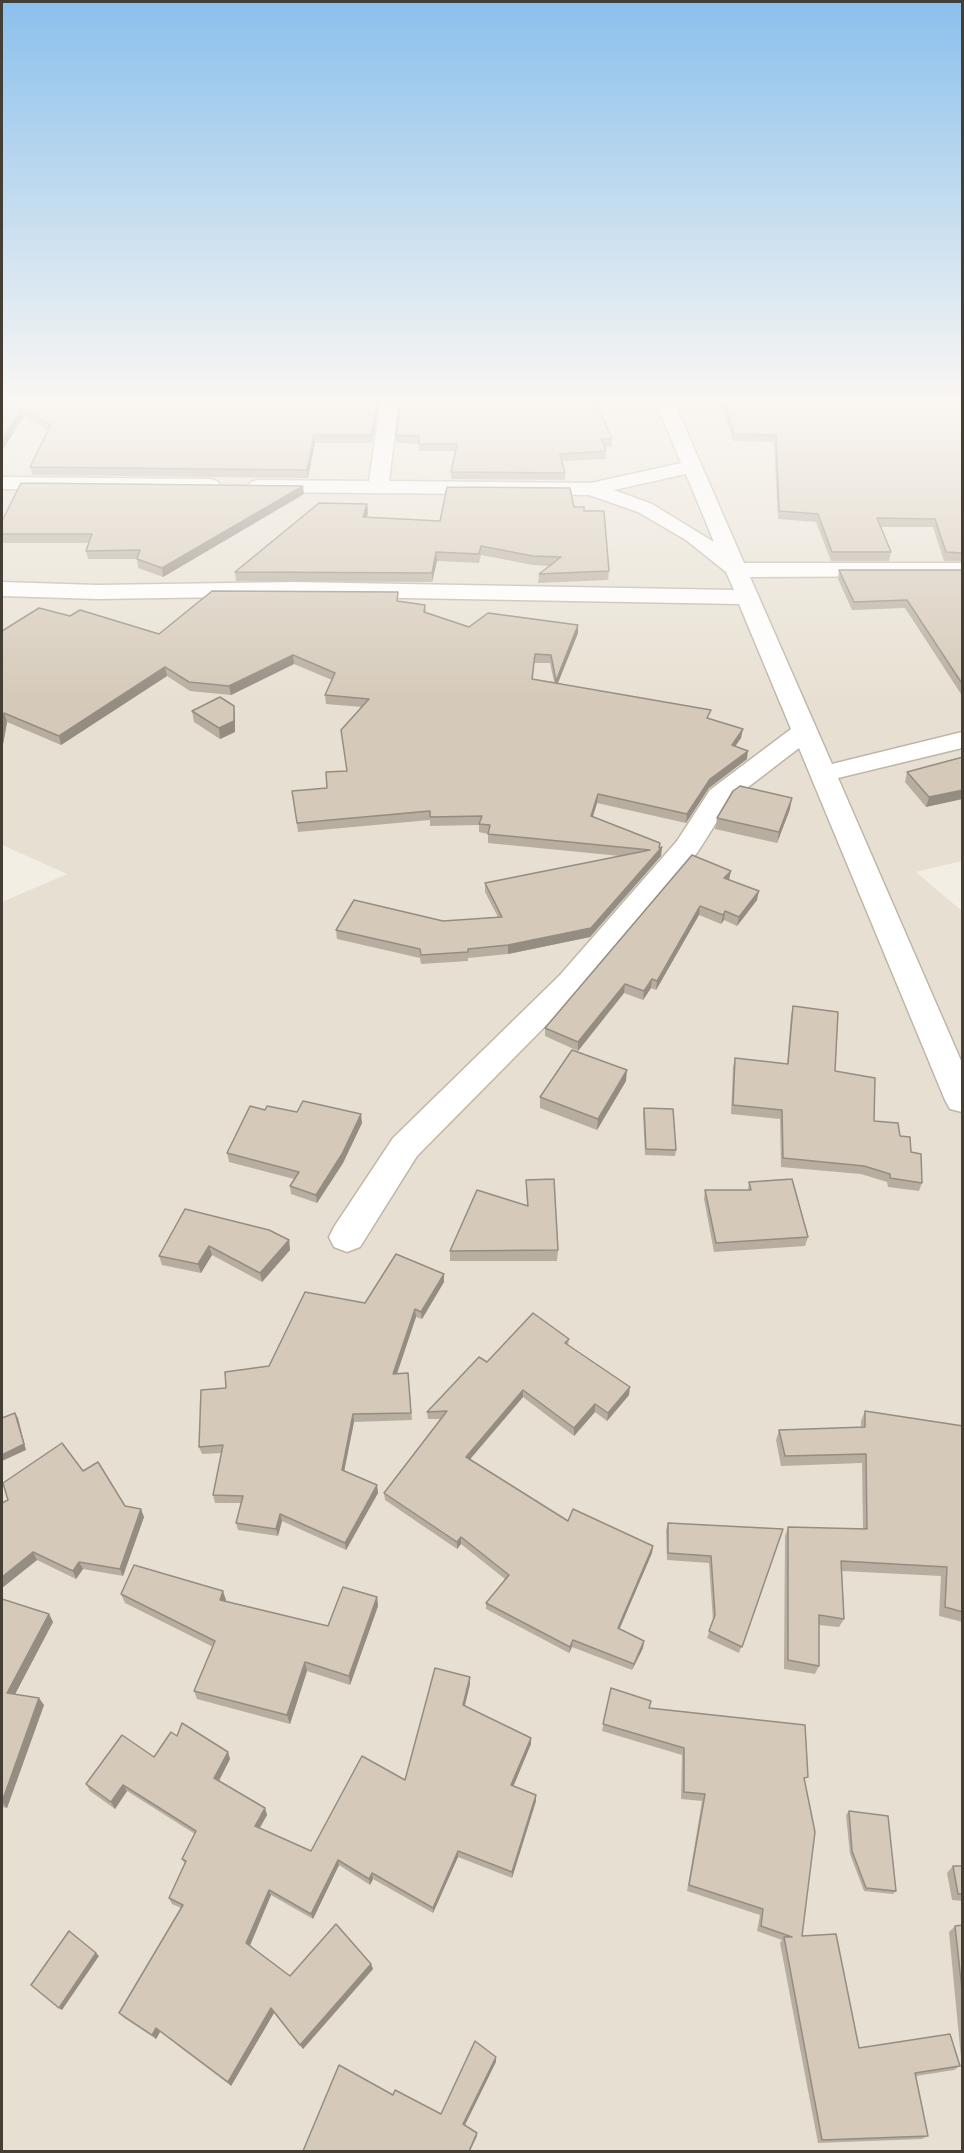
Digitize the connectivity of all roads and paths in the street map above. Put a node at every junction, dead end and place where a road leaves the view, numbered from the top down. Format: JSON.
{"nodes":[{"id":1,"x":624,"y":500,"type":"edge"},
{"id":2,"x":706,"y":500,"type":"edge"},
{"id":3,"x":963,"y":568,"type":"edge"},
{"id":4,"x":736,"y":570,"type":"junction"},
{"id":5,"x":2,"y":589,"type":"edge"},
{"id":6,"x":748,"y":597,"type":"junction"},
{"id":7,"x":805,"y":731,"type":"junction"},
{"id":8,"x":963,"y":740,"type":"edge"},
{"id":9,"x":823,"y":774,"type":"junction"},
{"id":10,"x":963,"y":1100,"type":"edge"},
{"id":11,"x":347,"y":1237,"type":"dead end"}],
"edges":[{"from":1,"to":4,"type":"street"},
{"from":2,"to":4,"type":"street"},
{"from":3,"to":4,"type":"street"},
{"from":4,"to":6,"type":"street"},
{"from":5,"to":6,"type":"street"},
{"from":6,"to":7,"type":"street"},
{"from":7,"to":9,"type":"street"},
{"from":7,"to":11,"type":"street"},
{"from":8,"to":9,"type":"street"},
{"from":9,"to":10,"type":"street"}]}
